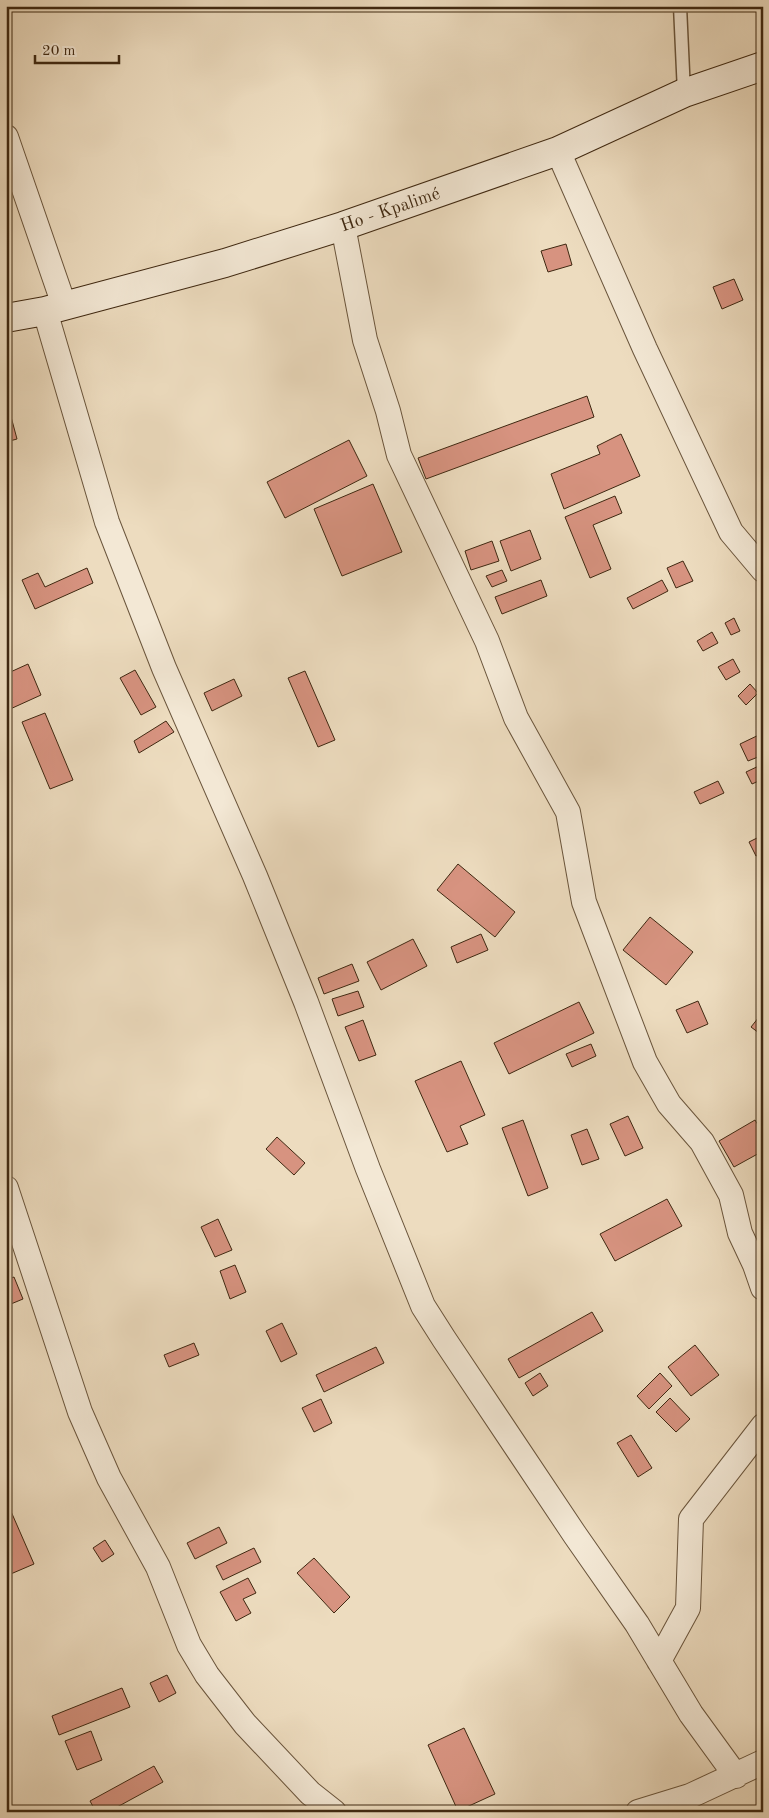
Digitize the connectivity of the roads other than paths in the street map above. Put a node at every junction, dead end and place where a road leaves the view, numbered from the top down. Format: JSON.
{"nodes":[{"id":1,"x":680,"y":6,"type":"edge"},
{"id":2,"x":763,"y":66,"type":"edge"},
{"id":3,"x":684,"y":92,"type":"junction"},
{"id":4,"x":6,"y":137,"type":"edge"},
{"id":5,"x":558,"y":151,"type":"junction"},
{"id":6,"x":342,"y":226,"type":"junction"},
{"id":7,"x":54,"y":308,"type":"junction"},
{"id":8,"x":6,"y":318,"type":"edge"},
{"id":9,"x":763,"y":570,"type":"edge"},
{"id":10,"x":6,"y":1188,"type":"edge"},
{"id":11,"x":763,"y":1288,"type":"edge"},
{"id":12,"x":763,"y":1426,"type":"edge"},
{"id":13,"x":659,"y":1661,"type":"junction"},
{"id":14,"x":763,"y":1762,"type":"edge"},
{"id":15,"x":736,"y":1776,"type":"junction"},
{"id":16,"x":692,"y":1804,"type":"edge"},
{"id":17,"x":334,"y":1812,"type":"edge"},
{"id":18,"x":638,"y":1812,"type":"edge"}],
"edges":[{"from":1,"to":3,"type":"lane"},
{"from":2,"to":3,"type":"main road","name":"Ho - Kpalimé"},
{"from":3,"to":5,"type":"main road","name":"Ho - Kpalimé"},
{"from":4,"to":7,"type":"street"},
{"from":5,"to":6,"type":"main road","name":"Ho - Kpalimé"},
{"from":5,"to":9,"type":"street"},
{"from":6,"to":7,"type":"main road","name":"Ho - Kpalimé"},
{"from":6,"to":11,"type":"street"},
{"from":7,"to":8,"type":"main road","name":"Ho - Kpalimé"},
{"from":7,"to":13,"type":"street"},
{"from":10,"to":17,"type":"street"},
{"from":12,"to":13,"type":"street"},
{"from":13,"to":15,"type":"street"},
{"from":14,"to":15,"type":"street"},
{"from":15,"to":16,"type":"street"},
{"from":16,"to":18,"type":"street"}]}
